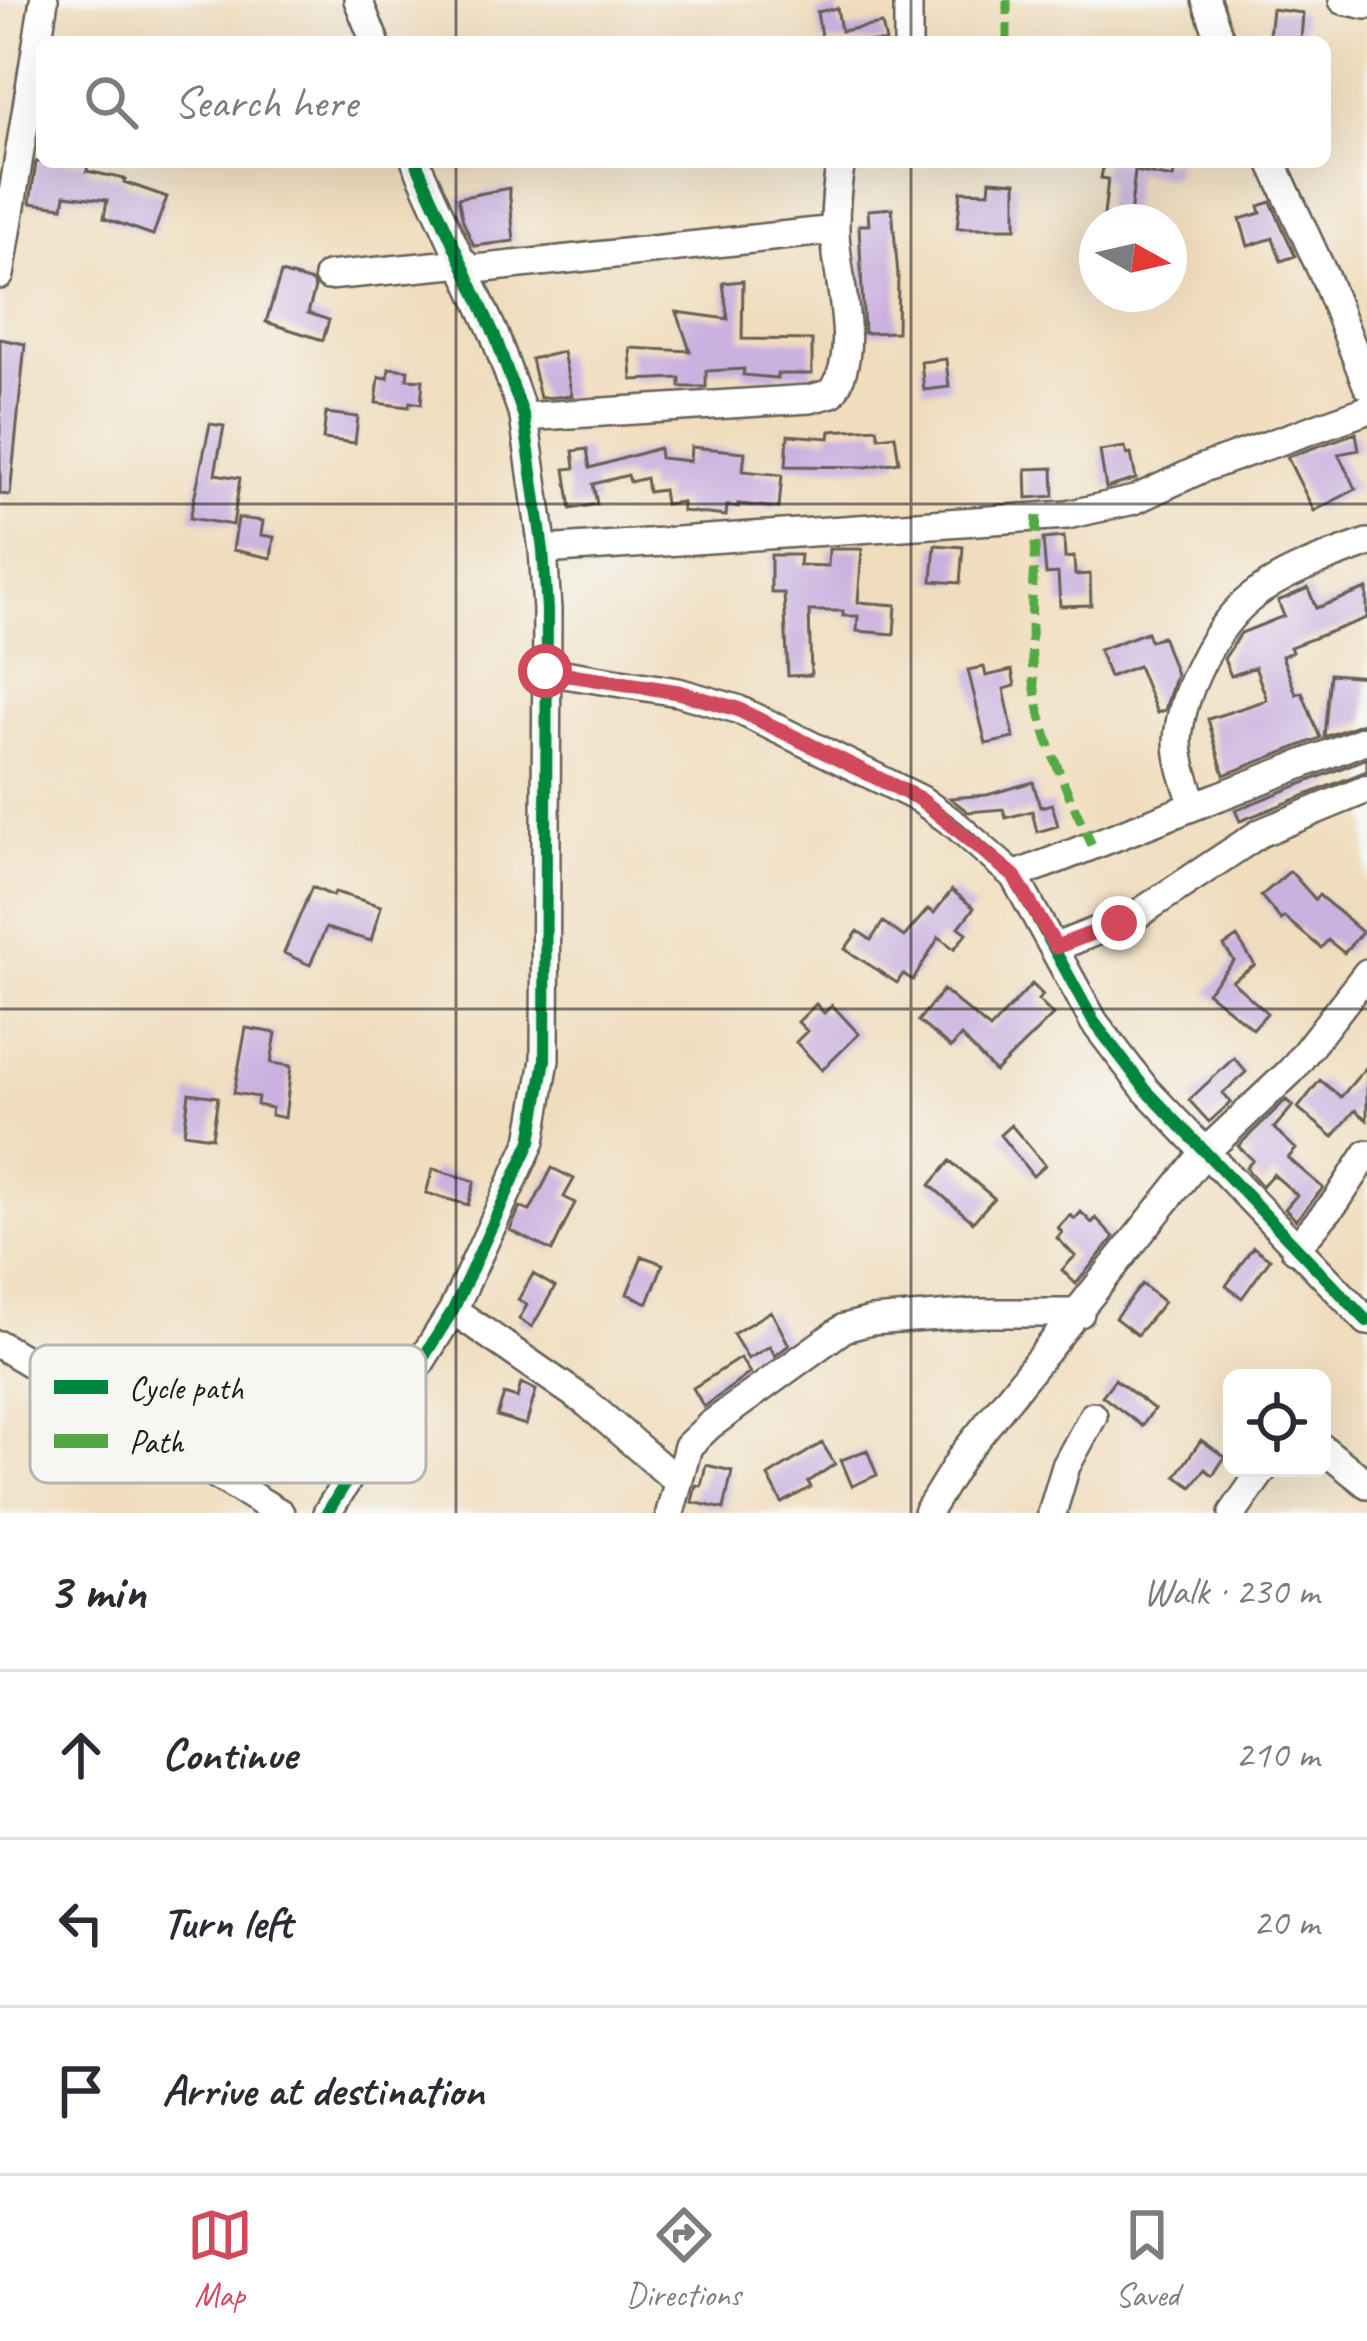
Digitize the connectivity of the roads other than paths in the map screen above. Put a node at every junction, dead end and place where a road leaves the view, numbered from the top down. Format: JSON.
{"nodes":[{"id":1,"x":44,"y":0,"type":"edge"},
{"id":2,"x":358,"y":0,"type":"edge"},
{"id":3,"x":908,"y":0,"type":"edge"},
{"id":4,"x":1206,"y":0,"type":"edge"},
{"id":5,"x":1343,"y":0,"type":"edge"},
{"id":6,"x":1367,"y":5,"type":"edge"},
{"id":7,"x":38,"y":36,"type":"edge"},
{"id":8,"x":373,"y":36,"type":"edge"},
{"id":9,"x":908,"y":36,"type":"edge"},
{"id":10,"x":1219,"y":36,"type":"edge"},
{"id":11,"x":36,"y":50,"type":"edge"},
{"id":12,"x":419,"y":168,"type":"edge"},
{"id":13,"x":840,"y":168,"type":"edge"},
{"id":14,"x":1275,"y":168,"type":"edge"},
{"id":15,"x":835,"y":230,"type":"junction"},
{"id":16,"x":465,"y":267,"type":"junction"},
{"id":17,"x":0,"y":275,"type":"edge"},
{"id":18,"x":328,"y":276,"type":"dead end"},
{"id":19,"x":1367,"y":385,"type":"edge"},
{"id":20,"x":1367,"y":410,"type":"edge"},
{"id":21,"x":524,"y":417,"type":"junction"},
{"id":22,"x":1367,"y":543,"type":"edge"},
{"id":23,"x":543,"y":550,"type":"junction"},
{"id":24,"x":545,"y":671,"type":"junction"},
{"id":25,"x":1367,"y":739,"type":"edge"},
{"id":26,"x":1367,"y":788,"type":"edge"},
{"id":27,"x":1194,"y":805,"type":"junction"},
{"id":28,"x":1014,"y":876,"type":"junction"},
{"id":29,"x":1056,"y":947,"type":"junction"},
{"id":30,"x":1367,"y":973,"type":"edge"},
{"id":31,"x":1204,"y":1153,"type":"junction"},
{"id":32,"x":1367,"y":1154,"type":"edge"},
{"id":33,"x":1295,"y":1250,"type":"junction"},
{"id":34,"x":453,"y":1310,"type":"junction"},
{"id":35,"x":1080,"y":1313,"type":"junction"},
{"id":36,"x":1367,"y":1321,"type":"edge"},
{"id":37,"x":0,"y":1345,"type":"edge"},
{"id":38,"x":426,"y":1354,"type":"edge"},
{"id":39,"x":30,"y":1363,"type":"edge"},
{"id":40,"x":1093,"y":1416,"type":"dead end"},
{"id":41,"x":1331,"y":1455,"type":"edge"},
{"id":42,"x":1258,"y":1477,"type":"edge"},
{"id":43,"x":677,"y":1481,"type":"junction"},
{"id":44,"x":230,"y":1483,"type":"edge"},
{"id":45,"x":346,"y":1483,"type":"edge"},
{"id":46,"x":1367,"y":1484,"type":"edge"},
{"id":47,"x":280,"y":1513,"type":"edge"},
{"id":48,"x":327,"y":1513,"type":"edge"},
{"id":49,"x":670,"y":1513,"type":"edge"},
{"id":50,"x":927,"y":1513,"type":"edge"},
{"id":51,"x":1052,"y":1513,"type":"edge"},
{"id":52,"x":1233,"y":1513,"type":"edge"}],
"edges":[{"from":1,"to":7,"type":"street"},
{"from":2,"to":8,"type":"street"},
{"from":3,"to":9,"type":"street"},
{"from":4,"to":10,"type":"street"},
{"from":5,"to":6,"type":"street"},
{"from":11,"to":17,"type":"street"},
{"from":12,"to":16,"type":"street"},
{"from":13,"to":15,"type":"street"},
{"from":14,"to":19,"type":"street"},
{"from":15,"to":16,"type":"street"},
{"from":15,"to":21,"type":"street"},
{"from":16,"to":18,"type":"street"},
{"from":16,"to":21,"type":"street"},
{"from":20,"to":23,"type":"street"},
{"from":21,"to":23,"type":"street"},
{"from":22,"to":27,"type":"street"},
{"from":23,"to":24,"type":"street"},
{"from":24,"to":28,"type":"street"},
{"from":24,"to":34,"type":"street"},
{"from":25,"to":27,"type":"street"},
{"from":26,"to":29,"type":"street"},
{"from":27,"to":28,"type":"street"},
{"from":28,"to":29,"type":"street"},
{"from":29,"to":31,"type":"street"},
{"from":30,"to":31,"type":"street"},
{"from":31,"to":33,"type":"street"},
{"from":31,"to":35,"type":"street"},
{"from":32,"to":33,"type":"street"},
{"from":33,"to":36,"type":"street"},
{"from":34,"to":38,"type":"street"},
{"from":34,"to":43,"type":"street"},
{"from":35,"to":43,"type":"street"},
{"from":35,"to":50,"type":"street"},
{"from":37,"to":39,"type":"street"},
{"from":40,"to":51,"type":"street"},
{"from":41,"to":46,"type":"street"},
{"from":42,"to":52,"type":"street"},
{"from":43,"to":49,"type":"street"},
{"from":44,"to":47,"type":"street"},
{"from":45,"to":48,"type":"street"}]}
